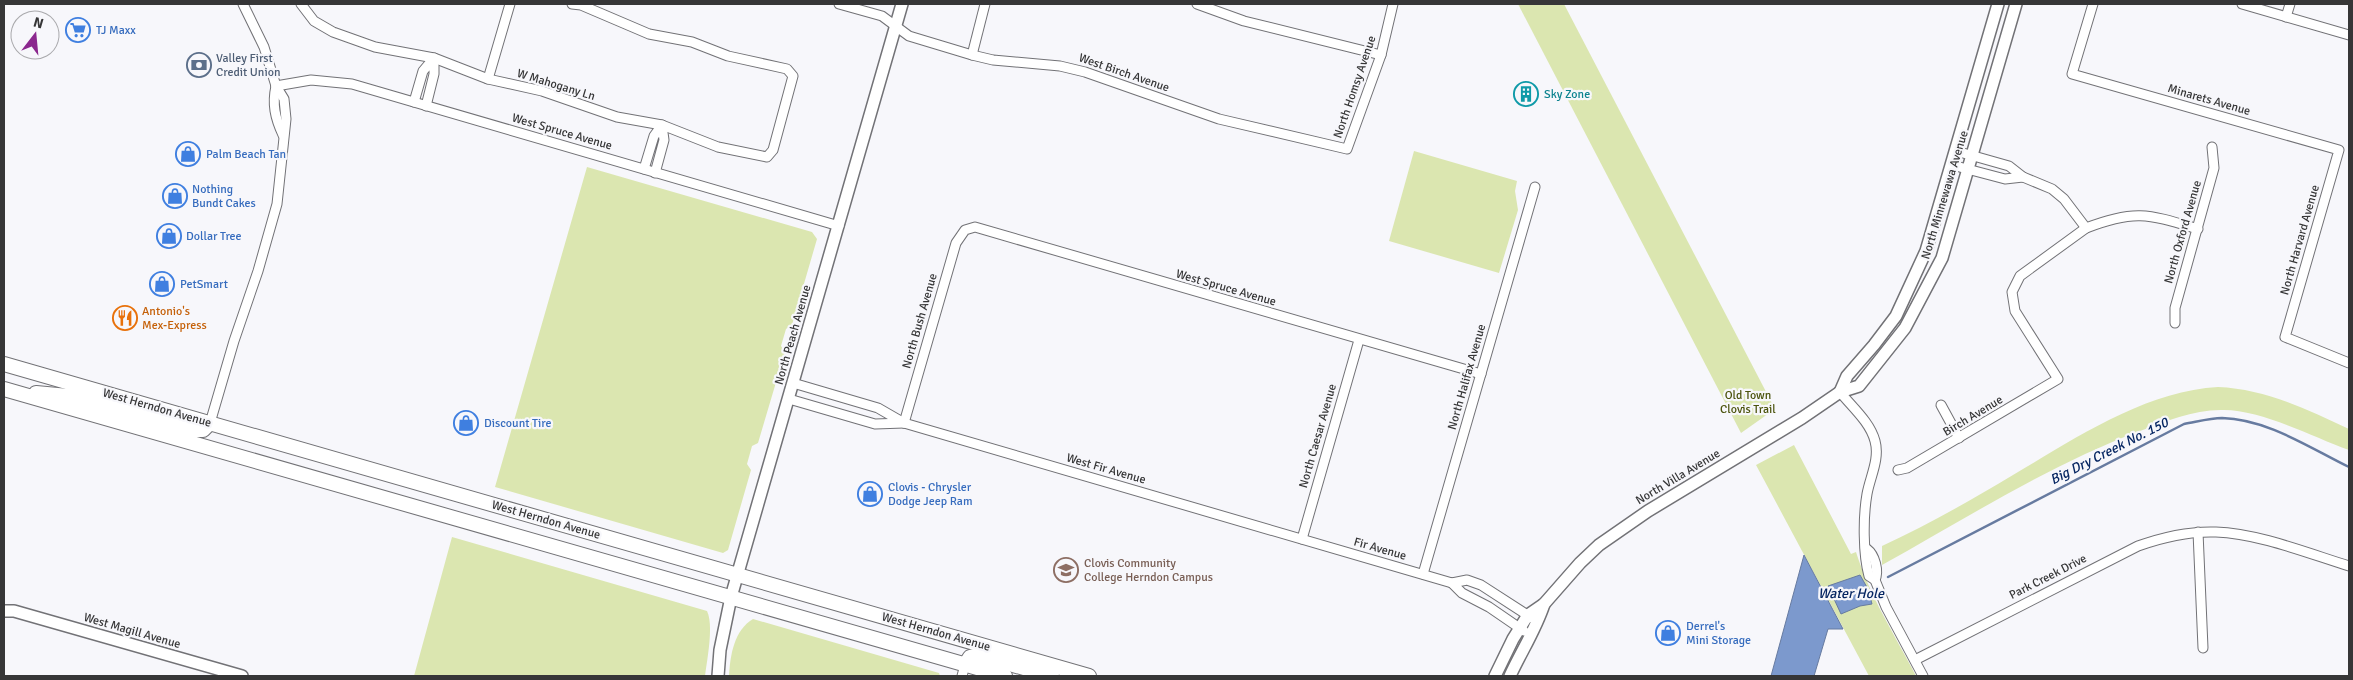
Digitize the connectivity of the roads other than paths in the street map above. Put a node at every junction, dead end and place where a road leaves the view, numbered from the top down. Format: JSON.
{"nodes":[{"id":1,"x":243,"y":4,"type":"edge"},
{"id":2,"x":301,"y":4,"type":"edge"},
{"id":3,"x":510,"y":4,"type":"edge"},
{"id":4,"x":572,"y":4,"type":"edge"},
{"id":5,"x":839,"y":4,"type":"edge"},
{"id":6,"x":902,"y":4,"type":"edge"},
{"id":7,"x":985,"y":4,"type":"edge"},
{"id":8,"x":1197,"y":4,"type":"edge"},
{"id":9,"x":1393,"y":4,"type":"edge"},
{"id":10,"x":1998,"y":4,"type":"edge"},
{"id":11,"x":2016,"y":4,"type":"edge"},
{"id":12,"x":2093,"y":4,"type":"edge"},
{"id":13,"x":2242,"y":4,"type":"edge"},
{"id":14,"x":2290,"y":4,"type":"edge"},
{"id":15,"x":2286,"y":17,"type":"junction"},
{"id":16,"x":896,"y":26,"type":"junction"},
{"id":17,"x":2349,"y":35,"type":"edge"},
{"id":18,"x":972,"y":55,"type":"junction"},
{"id":19,"x":1381,"y":55,"type":"junction"},
{"id":20,"x":434,"y":58,"type":"junction"},
{"id":21,"x":488,"y":79,"type":"junction"},
{"id":22,"x":276,"y":86,"type":"junction"},
{"id":23,"x":414,"y":102,"type":"junction"},
{"id":24,"x":426,"y":106,"type":"junction"},
{"id":25,"x":662,"y":125,"type":"junction"},
{"id":26,"x":2212,"y":148,"type":"dead end"},
{"id":27,"x":1346,"y":149,"type":"joint"},
{"id":28,"x":2339,"y":150,"type":"joint"},
{"id":29,"x":1956,"y":151,"type":"junction"},
{"id":30,"x":1972,"y":155,"type":"junction"},
{"id":31,"x":1952,"y":164,"type":"junction"},
{"id":32,"x":1968,"y":169,"type":"junction"},
{"id":33,"x":644,"y":170,"type":"junction"},
{"id":34,"x":655,"y":173,"type":"junction"},
{"id":35,"x":2023,"y":177,"type":"junction"},
{"id":36,"x":1535,"y":187,"type":"dead end"},
{"id":37,"x":839,"y":226,"type":"junction"},
{"id":38,"x":2086,"y":228,"type":"junction"},
{"id":39,"x":2198,"y":229,"type":"junction"},
{"id":40,"x":965,"y":230,"type":"joint"},
{"id":41,"x":2175,"y":323,"type":"dead end"},
{"id":42,"x":1359,"y":340,"type":"junction"},
{"id":43,"x":2349,"y":363,"type":"edge"},
{"id":44,"x":4,"y":364,"type":"edge"},
{"id":45,"x":1481,"y":374,"type":"junction"},
{"id":46,"x":793,"y":383,"type":"junction"},
{"id":47,"x":10,"y":391,"type":"edge"},
{"id":48,"x":1840,"y":392,"type":"junction"},
{"id":49,"x":788,"y":399,"type":"junction"},
{"id":50,"x":1941,"y":405,"type":"dead end"},
{"id":51,"x":210,"y":423,"type":"junction"},
{"id":52,"x":904,"y":423,"type":"junction"},
{"id":53,"x":1959,"y":438,"type":"junction"},
{"id":54,"x":1898,"y":470,"type":"dead end"},
{"id":55,"x":2198,"y":532,"type":"junction"},
{"id":56,"x":1302,"y":539,"type":"junction"},
{"id":57,"x":2349,"y":566,"type":"edge"},
{"id":58,"x":1423,"y":574,"type":"junction"},
{"id":59,"x":738,"y":575,"type":"junction"},
{"id":60,"x":1452,"y":583,"type":"junction"},
{"id":61,"x":731,"y":597,"type":"junction"},
{"id":62,"x":7,"y":609,"type":"edge"},
{"id":63,"x":1533,"y":619,"type":"junction"},
{"id":64,"x":1519,"y":628,"type":"junction"},
{"id":65,"x":1530,"y":634,"type":"junction"},
{"id":66,"x":2203,"y":648,"type":"dead end"},
{"id":67,"x":1914,"y":660,"type":"junction"},
{"id":68,"x":964,"y":670,"type":"edge"},
{"id":69,"x":242,"y":676,"type":"edge"},
{"id":70,"x":718,"y":676,"type":"edge"},
{"id":71,"x":1005,"y":676,"type":"edge"},
{"id":72,"x":1052,"y":676,"type":"edge"},
{"id":73,"x":1089,"y":676,"type":"edge"},
{"id":74,"x":1494,"y":676,"type":"edge"},
{"id":75,"x":1510,"y":676,"type":"edge"},
{"id":76,"x":1923,"y":676,"type":"edge"}],
"edges":[{"from":1,"to":22,"type":"street"},
{"from":2,"to":20,"type":"street","name":"W Mahogany Ln"},
{"from":3,"to":21,"type":"street"},
{"from":4,"to":25,"type":"street","name":"W Mahogany Ln"},
{"from":5,"to":16,"type":"street","name":"West Birch Avenue"},
{"from":6,"to":16,"type":"main road","name":"North Peach Avenue"},
{"from":7,"to":18,"type":"street"},
{"from":8,"to":19,"type":"street"},
{"from":9,"to":19,"type":"street","name":"North Homsy Avenue"},
{"from":10,"to":29,"type":"main road","name":"North Minnewawa Avenue"},
{"from":11,"to":30,"type":"main road","name":"North Minnewawa Avenue"},
{"from":12,"to":28,"type":"street","name":"Minarets Avenue"},
{"from":13,"to":15,"type":"street"},
{"from":14,"to":15,"type":"street"},
{"from":15,"to":17,"type":"street"},
{"from":16,"to":18,"type":"street","name":"West Birch Avenue"},
{"from":16,"to":37,"type":"main road","name":"North Peach Avenue"},
{"from":18,"to":27,"type":"street","name":"West Birch Avenue"},
{"from":19,"to":27,"type":"street","name":"North Homsy Avenue"},
{"from":20,"to":21,"type":"street","name":"W Mahogany Ln"},
{"from":20,"to":23,"type":"street"},
{"from":20,"to":24,"type":"street"},
{"from":21,"to":25,"type":"street","name":"W Mahogany Ln"},
{"from":22,"to":23,"type":"street","name":"West Spruce Avenue"},
{"from":22,"to":51,"type":"street"},
{"from":23,"to":24,"type":"street","name":"West Spruce Avenue"},
{"from":24,"to":33,"type":"street","name":"West Spruce Avenue"},
{"from":25,"to":33,"type":"street"},
{"from":25,"to":34,"type":"street"},
{"from":26,"to":39,"type":"street","name":"North Oxford Avenue"},
{"from":28,"to":43,"type":"street","name":"North Harvard Avenue"},
{"from":29,"to":30,"type":"street"},
{"from":29,"to":31,"type":"main road","name":"North Minnewawa Avenue"},
{"from":30,"to":32,"type":"main road","name":"North Minnewawa Avenue"},
{"from":30,"to":35,"type":"street"},
{"from":31,"to":32,"type":"street"},
{"from":31,"to":48,"type":"main road","name":"North Minnewawa Avenue"},
{"from":32,"to":35,"type":"street"},
{"from":32,"to":48,"type":"main road","name":"North Minnewawa Avenue"},
{"from":33,"to":34,"type":"street","name":"West Spruce Avenue"},
{"from":34,"to":37,"type":"street","name":"West Spruce Avenue"},
{"from":35,"to":38,"type":"street"},
{"from":36,"to":45,"type":"street","name":"North Halifax Avenue"},
{"from":37,"to":46,"type":"main road","name":"North Peach Avenue"},
{"from":38,"to":39,"type":"street"},
{"from":38,"to":53,"type":"street","name":"Birch Avenue"},
{"from":39,"to":41,"type":"street","name":"North Oxford Avenue"},
{"from":40,"to":42,"type":"street","name":"West Spruce Avenue"},
{"from":40,"to":52,"type":"street","name":"North Bush Avenue"},
{"from":42,"to":45,"type":"street","name":"West Spruce Avenue"},
{"from":42,"to":56,"type":"street","name":"North Caesar Avenue"},
{"from":44,"to":51,"type":"main road","name":"West Herndon Avenue"},
{"from":45,"to":58,"type":"street","name":"North Halifax Avenue"},
{"from":46,"to":49,"type":"main road","name":"North Peach Avenue"},
{"from":46,"to":52,"type":"street","name":"West Fir Avenue"},
{"from":47,"to":51,"type":"main road"},
{"from":47,"to":61,"type":"main road","name":"West Herndon Avenue"},
{"from":48,"to":63,"type":"main road","name":"North Villa Avenue"},
{"from":48,"to":67,"type":"street"},
{"from":49,"to":52,"type":"street","name":"West Fir Avenue"},
{"from":49,"to":59,"type":"main road","name":"North Peach Avenue"},
{"from":50,"to":53,"type":"street"},
{"from":51,"to":59,"type":"main road","name":"West Herndon Avenue"},
{"from":52,"to":56,"type":"street","name":"West Fir Avenue"},
{"from":53,"to":54,"type":"street","name":"Birch Avenue"},
{"from":55,"to":57,"type":"street","name":"Park Creek Drive"},
{"from":55,"to":66,"type":"street"},
{"from":55,"to":67,"type":"street","name":"Park Creek Drive"},
{"from":56,"to":58,"type":"street","name":"Fir Avenue"},
{"from":58,"to":60,"type":"street","name":"Fir Avenue"},
{"from":59,"to":61,"type":"main road","name":"North Peach Avenue"},
{"from":59,"to":73,"type":"main road","name":"West Herndon Avenue"},
{"from":60,"to":63,"type":"street","name":"Fir Avenue"},
{"from":60,"to":64,"type":"street","name":"Fir Avenue"},
{"from":61,"to":68,"type":"main road","name":"West Herndon Avenue"},
{"from":61,"to":70,"type":"main road","name":"North Peach Avenue"},
{"from":62,"to":69,"type":"main road","name":"West Magill Avenue"},
{"from":63,"to":64,"type":"main road","name":"North Villa Avenue"},
{"from":63,"to":65,"type":"main road","name":"North Villa Avenue"},
{"from":64,"to":65,"type":"street","name":"Fir Avenue"},
{"from":64,"to":74,"type":"main road","name":"North Villa Avenue"},
{"from":65,"to":75,"type":"main road","name":"North Villa Avenue"},
{"from":67,"to":76,"type":"street"},
{"from":68,"to":71,"type":"main road","name":"West Herndon Avenue"},
{"from":68,"to":72,"type":"main road"}]}
